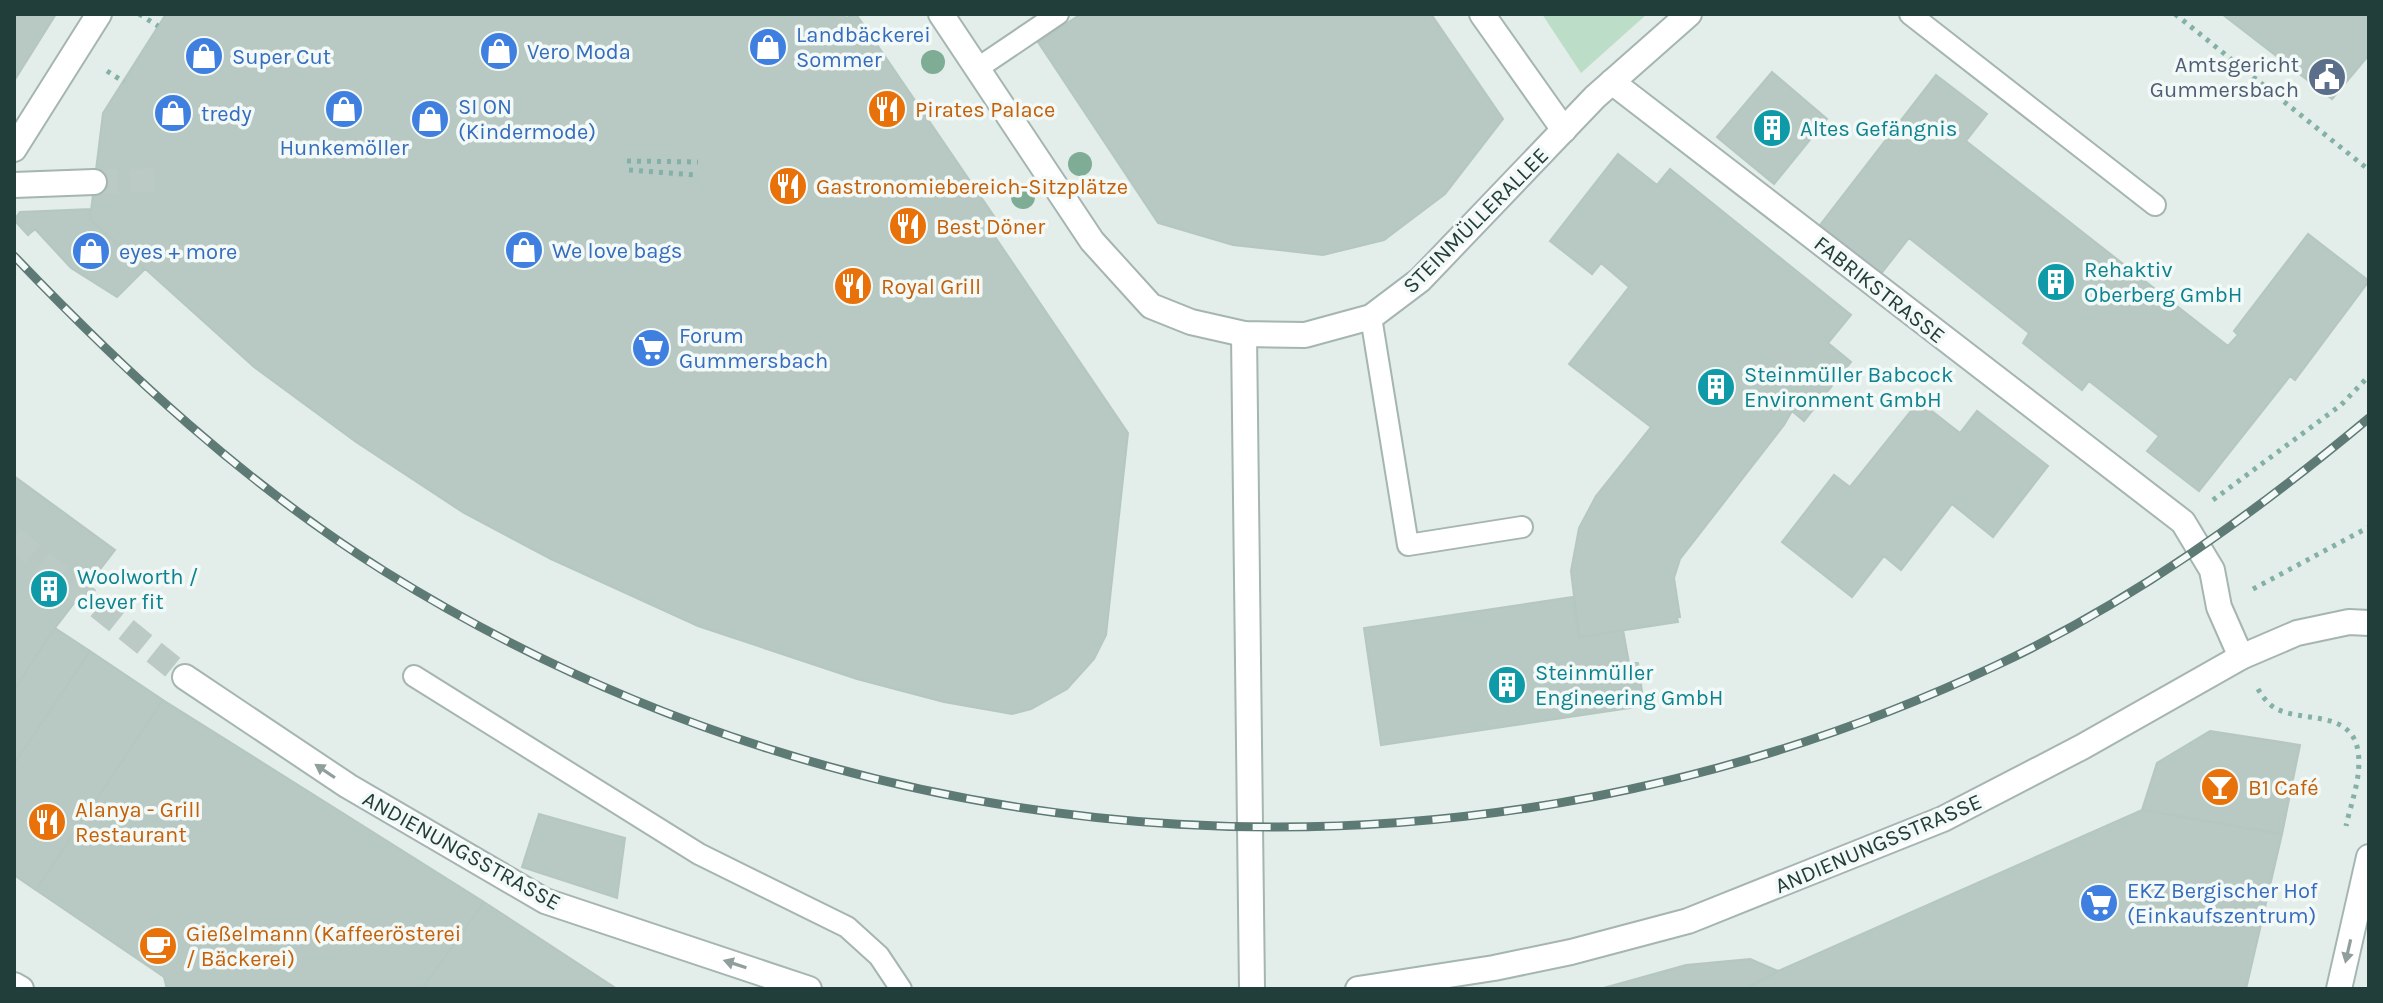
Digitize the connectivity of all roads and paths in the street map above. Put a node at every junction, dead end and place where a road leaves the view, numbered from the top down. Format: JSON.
{"nodes":[{"id":1,"x":99,"y":14,"type":"edge"},
{"id":2,"x":139,"y":14,"type":"edge"},
{"id":3,"x":941,"y":14,"type":"edge"},
{"id":4,"x":1058,"y":14,"type":"edge"},
{"id":5,"x":1482,"y":14,"type":"edge"},
{"id":6,"x":1689,"y":14,"type":"edge"},
{"id":7,"x":1910,"y":14,"type":"edge"},
{"id":8,"x":2175,"y":14,"type":"edge"},
{"id":9,"x":158,"y":26,"type":"dead end"},
{"id":10,"x":978,"y":68,"type":"junction"},
{"id":11,"x":1612,"y":82,"type":"junction"},
{"id":12,"x":1564,"y":130,"type":"junction"},
{"id":13,"x":14,"y":149,"type":"edge"},
{"id":14,"x":627,"y":161,"type":"dead end"},
{"id":15,"x":698,"y":162,"type":"dead end"},
{"id":16,"x":629,"y":170,"type":"dead end"},
{"id":17,"x":2369,"y":170,"type":"edge"},
{"id":18,"x":696,"y":175,"type":"dead end"},
{"id":19,"x":94,"y":182,"type":"tunnel mouth"},
{"id":20,"x":14,"y":185,"type":"edge"},
{"id":21,"x":2155,"y":205,"type":"dead end"},
{"id":22,"x":1371,"y":317,"type":"junction"},
{"id":23,"x":1244,"y":334,"type":"junction"},
{"id":24,"x":2369,"y":376,"type":"edge"},
{"id":25,"x":2183,"y":522,"type":"junction"},
{"id":26,"x":1522,"y":527,"type":"dead end"},
{"id":27,"x":2369,"y":527,"type":"edge"},
{"id":28,"x":2219,"y":607,"type":"junction"},
{"id":29,"x":2369,"y":623,"type":"edge"},
{"id":30,"x":2241,"y":657,"type":"junction"},
{"id":31,"x":414,"y":676,"type":"dead end"},
{"id":32,"x":185,"y":677,"type":"tunnel mouth"},
{"id":33,"x":2343,"y":838,"type":"dead end"},
{"id":34,"x":2369,"y":857,"type":"edge"},
{"id":35,"x":14,"y":985,"type":"edge"},
{"id":36,"x":21,"y":989,"type":"edge"},
{"id":37,"x":809,"y":989,"type":"edge"},
{"id":38,"x":901,"y":989,"type":"edge"},
{"id":39,"x":1252,"y":989,"type":"edge"},
{"id":40,"x":1358,"y":989,"type":"edge"},
{"id":41,"x":2339,"y":989,"type":"edge"}],
"edges":[{"from":1,"to":13,"type":"street"},
{"from":2,"to":9,"type":"path"},
{"from":3,"to":10,"type":"street","name":"STEINMÜLLERALLEE"},
{"from":4,"to":10,"type":"lane"},
{"from":5,"to":12,"type":"street"},
{"from":6,"to":11,"type":"street","name":"STEINMÜLLERALLEE"},
{"from":7,"to":21,"type":"lane"},
{"from":8,"to":17,"type":"path"},
{"from":10,"to":23,"type":"street","name":"STEINMÜLLERALLEE"},
{"from":11,"to":12,"type":"street","name":"STEINMÜLLERALLEE"},
{"from":11,"to":25,"type":"street","name":"FABRIKSTRASSE"},
{"from":12,"to":22,"type":"street","name":"STEINMÜLLERALLEE"},
{"from":14,"to":15,"type":"path"},
{"from":16,"to":18,"type":"path"},
{"from":19,"to":20,"type":"street"},
{"from":22,"to":23,"type":"street","name":"STEINMÜLLERALLEE"},
{"from":22,"to":26,"type":"lane"},
{"from":23,"to":39,"type":"street"},
{"from":24,"to":25,"type":"path"},
{"from":25,"to":28,"type":"street","name":"FABRIKSTRASSE"},
{"from":27,"to":28,"type":"path"},
{"from":28,"to":30,"type":"street","name":"FABRIKSTRASSE"},
{"from":29,"to":30,"type":"street","name":"ANDIENUNGSSTRASSE"},
{"from":30,"to":33,"type":"path"},
{"from":30,"to":40,"type":"street","name":"ANDIENUNGSSTRASSE"},
{"from":31,"to":38,"type":"lane"},
{"from":37,"to":32,"type":"street","name":"ANDIENUNGSSTRASSE","one_way":true},
{"from":34,"to":41,"type":"street","one_way":true},
{"from":35,"to":36,"type":"street"}]}
